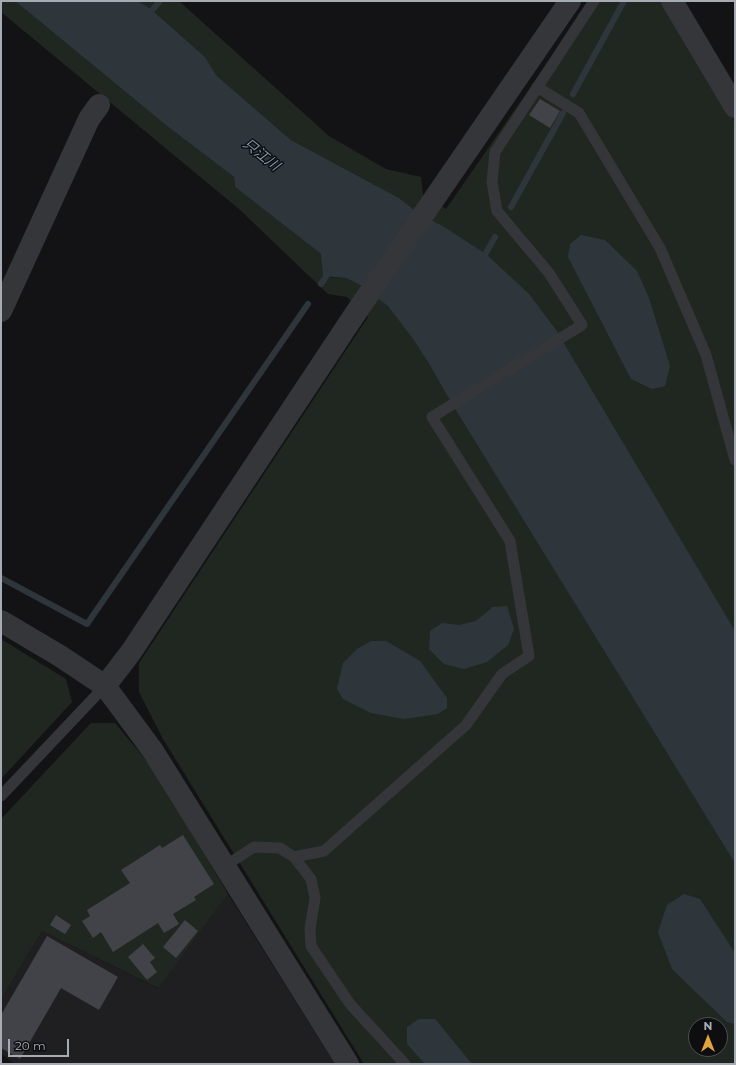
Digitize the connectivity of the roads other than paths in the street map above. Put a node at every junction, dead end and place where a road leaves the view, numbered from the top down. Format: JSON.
{"nodes":[{"id":1,"x":570,"y":1,"type":"edge"},
{"id":2,"x":594,"y":1,"type":"edge"},
{"id":3,"x":672,"y":1,"type":"edge"},
{"id":4,"x":537,"y":87,"type":"junction"},
{"id":5,"x":99,"y":105,"type":"dead end"},
{"id":6,"x":735,"y":107,"type":"edge"},
{"id":7,"x":1,"y":311,"type":"edge"},
{"id":8,"x":735,"y":460,"type":"edge"},
{"id":9,"x":1,"y":621,"type":"edge"},
{"id":10,"x":105,"y":686,"type":"junction"},
{"id":11,"x":1,"y":796,"type":"edge"},
{"id":12,"x":294,"y":857,"type":"junction"},
{"id":13,"x":225,"y":866,"type":"junction"},
{"id":14,"x":348,"y":1064,"type":"edge"},
{"id":15,"x":406,"y":1064,"type":"edge"}],
"edges":[{"from":1,"to":10,"type":"street"},
{"from":2,"to":4,"type":"lane"},
{"from":3,"to":6,"type":"street"},
{"from":4,"to":8,"type":"lane"},
{"from":4,"to":12,"type":"lane"},
{"from":5,"to":7,"type":"street"},
{"from":9,"to":10,"type":"street"},
{"from":10,"to":11,"type":"lane"},
{"from":10,"to":13,"type":"street"},
{"from":12,"to":13,"type":"lane"},
{"from":12,"to":15,"type":"lane"},
{"from":13,"to":14,"type":"street"}]}
